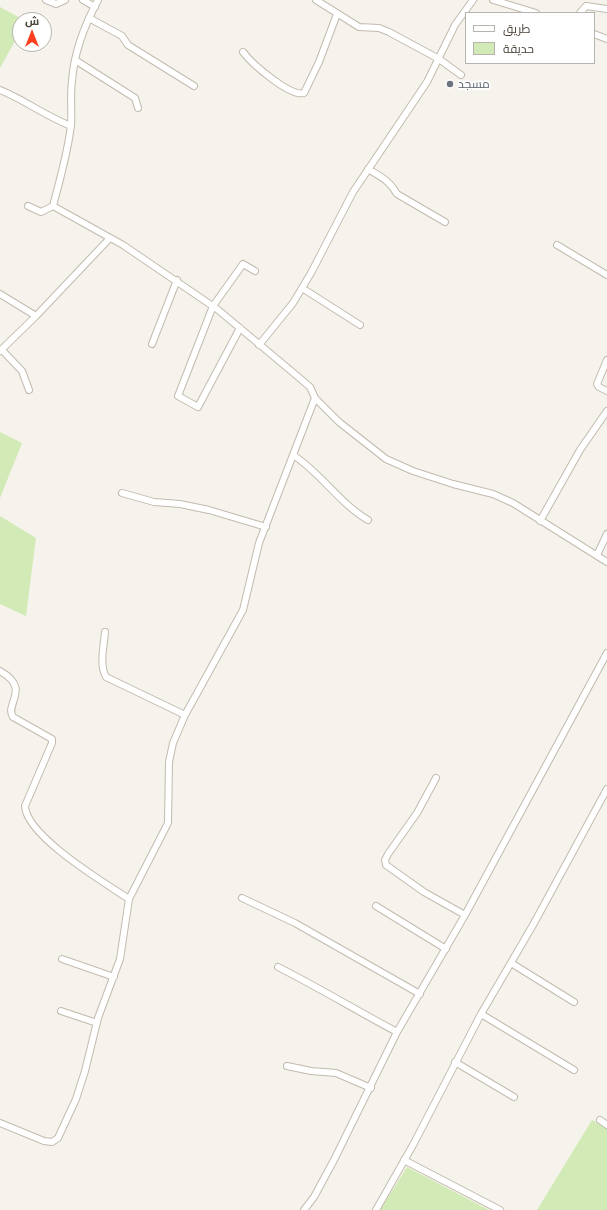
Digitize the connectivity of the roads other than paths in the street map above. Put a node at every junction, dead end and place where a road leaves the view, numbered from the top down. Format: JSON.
{"nodes":[{"id":1,"x":46,"y":0,"type":"edge"},
{"id":2,"x":65,"y":0,"type":"edge"},
{"id":3,"x":83,"y":0,"type":"edge"},
{"id":4,"x":98,"y":0,"type":"edge"},
{"id":5,"x":316,"y":0,"type":"edge"},
{"id":6,"x":473,"y":0,"type":"edge"},
{"id":7,"x":493,"y":0,"type":"edge"},
{"id":8,"x":95,"y":6,"type":"junction"},
{"id":9,"x":607,"y":9,"type":"edge"},
{"id":10,"x":533,"y":12,"type":"edge"},
{"id":11,"x":581,"y":12,"type":"edge"},
{"id":12,"x":337,"y":14,"type":"junction"},
{"id":13,"x":89,"y":18,"type":"junction"},
{"id":14,"x":595,"y":34,"type":"edge"},
{"id":15,"x":607,"y":39,"type":"edge"},
{"id":16,"x":243,"y":52,"type":"dead end"},
{"id":17,"x":439,"y":59,"type":"junction"},
{"id":18,"x":75,"y":60,"type":"junction"},
{"id":19,"x":461,"y":75,"type":"dead end"},
{"id":20,"x":194,"y":86,"type":"dead end"},
{"id":21,"x":0,"y":90,"type":"edge"},
{"id":22,"x":138,"y":108,"type":"dead end"},
{"id":23,"x":71,"y":126,"type":"junction"},
{"id":24,"x":368,"y":169,"type":"junction"},
{"id":25,"x":28,"y":206,"type":"dead end"},
{"id":26,"x":53,"y":206,"type":"junction"},
{"id":27,"x":445,"y":222,"type":"dead end"},
{"id":28,"x":110,"y":238,"type":"junction"},
{"id":29,"x":557,"y":246,"type":"dead end"},
{"id":30,"x":255,"y":271,"type":"dead end"},
{"id":31,"x":607,"y":275,"type":"edge"},
{"id":32,"x":177,"y":280,"type":"junction"},
{"id":33,"x":302,"y":288,"type":"junction"},
{"id":34,"x":0,"y":294,"type":"edge"},
{"id":35,"x":213,"y":306,"type":"junction"},
{"id":36,"x":36,"y":316,"type":"junction"},
{"id":37,"x":360,"y":325,"type":"dead end"},
{"id":38,"x":240,"y":328,"type":"junction"},
{"id":39,"x":152,"y":344,"type":"dead end"},
{"id":40,"x":259,"y":345,"type":"junction"},
{"id":41,"x":1,"y":350,"type":"edge"},
{"id":42,"x":607,"y":360,"type":"edge"},
{"id":43,"x":29,"y":390,"type":"dead end"},
{"id":44,"x":607,"y":391,"type":"edge"},
{"id":45,"x":315,"y":398,"type":"junction"},
{"id":46,"x":607,"y":411,"type":"edge"},
{"id":47,"x":293,"y":455,"type":"junction"},
{"id":48,"x":122,"y":493,"type":"dead end"},
{"id":49,"x":368,"y":520,"type":"dead end"},
{"id":50,"x":540,"y":521,"type":"junction"},
{"id":51,"x":266,"y":527,"type":"junction"},
{"id":52,"x":607,"y":534,"type":"edge"},
{"id":53,"x":596,"y":555,"type":"junction"},
{"id":54,"x":607,"y":562,"type":"edge"},
{"id":55,"x":105,"y":632,"type":"dead end"},
{"id":56,"x":607,"y":653,"type":"edge"},
{"id":57,"x":0,"y":671,"type":"edge"},
{"id":58,"x":185,"y":715,"type":"junction"},
{"id":59,"x":436,"y":778,"type":"dead end"},
{"id":60,"x":607,"y":789,"type":"edge"},
{"id":61,"x":242,"y":898,"type":"dead end"},
{"id":62,"x":129,"y":899,"type":"junction"},
{"id":63,"x":376,"y":906,"type":"dead end"},
{"id":64,"x":465,"y":915,"type":"junction"},
{"id":65,"x":446,"y":949,"type":"junction"},
{"id":66,"x":62,"y":959,"type":"dead end"},
{"id":67,"x":511,"y":963,"type":"junction"},
{"id":68,"x":278,"y":967,"type":"dead end"},
{"id":69,"x":114,"y":977,"type":"junction"},
{"id":70,"x":420,"y":994,"type":"junction"},
{"id":71,"x":574,"y":1002,"type":"dead end"},
{"id":72,"x":61,"y":1011,"type":"dead end"},
{"id":73,"x":481,"y":1014,"type":"junction"},
{"id":74,"x":97,"y":1022,"type":"junction"},
{"id":75,"x":398,"y":1032,"type":"junction"},
{"id":76,"x":455,"y":1062,"type":"junction"},
{"id":77,"x":287,"y":1066,"type":"dead end"},
{"id":78,"x":574,"y":1070,"type":"dead end"},
{"id":79,"x":371,"y":1088,"type":"junction"},
{"id":80,"x":514,"y":1097,"type":"dead end"},
{"id":81,"x":600,"y":1120,"type":"dead end"},
{"id":82,"x":0,"y":1123,"type":"edge"},
{"id":83,"x":607,"y":1125,"type":"edge"},
{"id":84,"x":404,"y":1160,"type":"junction"},
{"id":85,"x":304,"y":1210,"type":"edge"},
{"id":86,"x":376,"y":1210,"type":"edge"},
{"id":87,"x":500,"y":1210,"type":"edge"}],
"edges":[{"from":1,"to":2,"type":"street"},
{"from":3,"to":8,"type":"street"},
{"from":4,"to":8,"type":"street"},
{"from":5,"to":12,"type":"street"},
{"from":6,"to":17,"type":"street"},
{"from":7,"to":10,"type":"street"},
{"from":8,"to":13,"type":"street"},
{"from":9,"to":11,"type":"street"},
{"from":12,"to":16,"type":"street"},
{"from":12,"to":17,"type":"street"},
{"from":13,"to":18,"type":"street"},
{"from":13,"to":20,"type":"street"},
{"from":14,"to":15,"type":"street"},
{"from":17,"to":19,"type":"street"},
{"from":17,"to":24,"type":"street"},
{"from":18,"to":22,"type":"street"},
{"from":18,"to":23,"type":"street"},
{"from":21,"to":23,"type":"street"},
{"from":23,"to":26,"type":"street"},
{"from":24,"to":27,"type":"street"},
{"from":24,"to":33,"type":"street"},
{"from":25,"to":26,"type":"street"},
{"from":26,"to":28,"type":"street"},
{"from":28,"to":32,"type":"street"},
{"from":28,"to":36,"type":"street"},
{"from":29,"to":31,"type":"street"},
{"from":30,"to":35,"type":"street"},
{"from":32,"to":35,"type":"street"},
{"from":32,"to":39,"type":"street"},
{"from":33,"to":37,"type":"street"},
{"from":33,"to":40,"type":"street"},
{"from":34,"to":36,"type":"street"},
{"from":35,"to":38,"type":"street"},
{"from":35,"to":38,"type":"street"},
{"from":36,"to":41,"type":"street"},
{"from":38,"to":40,"type":"street"},
{"from":40,"to":45,"type":"street"},
{"from":41,"to":43,"type":"street"},
{"from":42,"to":44,"type":"street"},
{"from":45,"to":47,"type":"street"},
{"from":45,"to":50,"type":"street"},
{"from":46,"to":50,"type":"street"},
{"from":47,"to":49,"type":"street"},
{"from":47,"to":51,"type":"street"},
{"from":48,"to":51,"type":"street"},
{"from":50,"to":53,"type":"street"},
{"from":51,"to":58,"type":"street"},
{"from":52,"to":53,"type":"street"},
{"from":53,"to":54,"type":"street"},
{"from":55,"to":58,"type":"street"},
{"from":56,"to":64,"type":"street"},
{"from":57,"to":62,"type":"street"},
{"from":58,"to":62,"type":"street"},
{"from":59,"to":64,"type":"street"},
{"from":60,"to":67,"type":"street"},
{"from":61,"to":70,"type":"street"},
{"from":62,"to":69,"type":"street"},
{"from":63,"to":65,"type":"street"},
{"from":64,"to":65,"type":"street"},
{"from":65,"to":70,"type":"street"},
{"from":66,"to":69,"type":"street"},
{"from":67,"to":71,"type":"street"},
{"from":67,"to":73,"type":"street"},
{"from":68,"to":75,"type":"street"},
{"from":69,"to":74,"type":"street"},
{"from":70,"to":75,"type":"street"},
{"from":72,"to":74,"type":"street"},
{"from":73,"to":76,"type":"street"},
{"from":73,"to":78,"type":"street"},
{"from":74,"to":82,"type":"street"},
{"from":75,"to":79,"type":"street"},
{"from":76,"to":80,"type":"street"},
{"from":76,"to":84,"type":"street"},
{"from":77,"to":79,"type":"street"},
{"from":79,"to":85,"type":"street"},
{"from":81,"to":83,"type":"street"},
{"from":84,"to":86,"type":"street"},
{"from":84,"to":87,"type":"street"}]}
